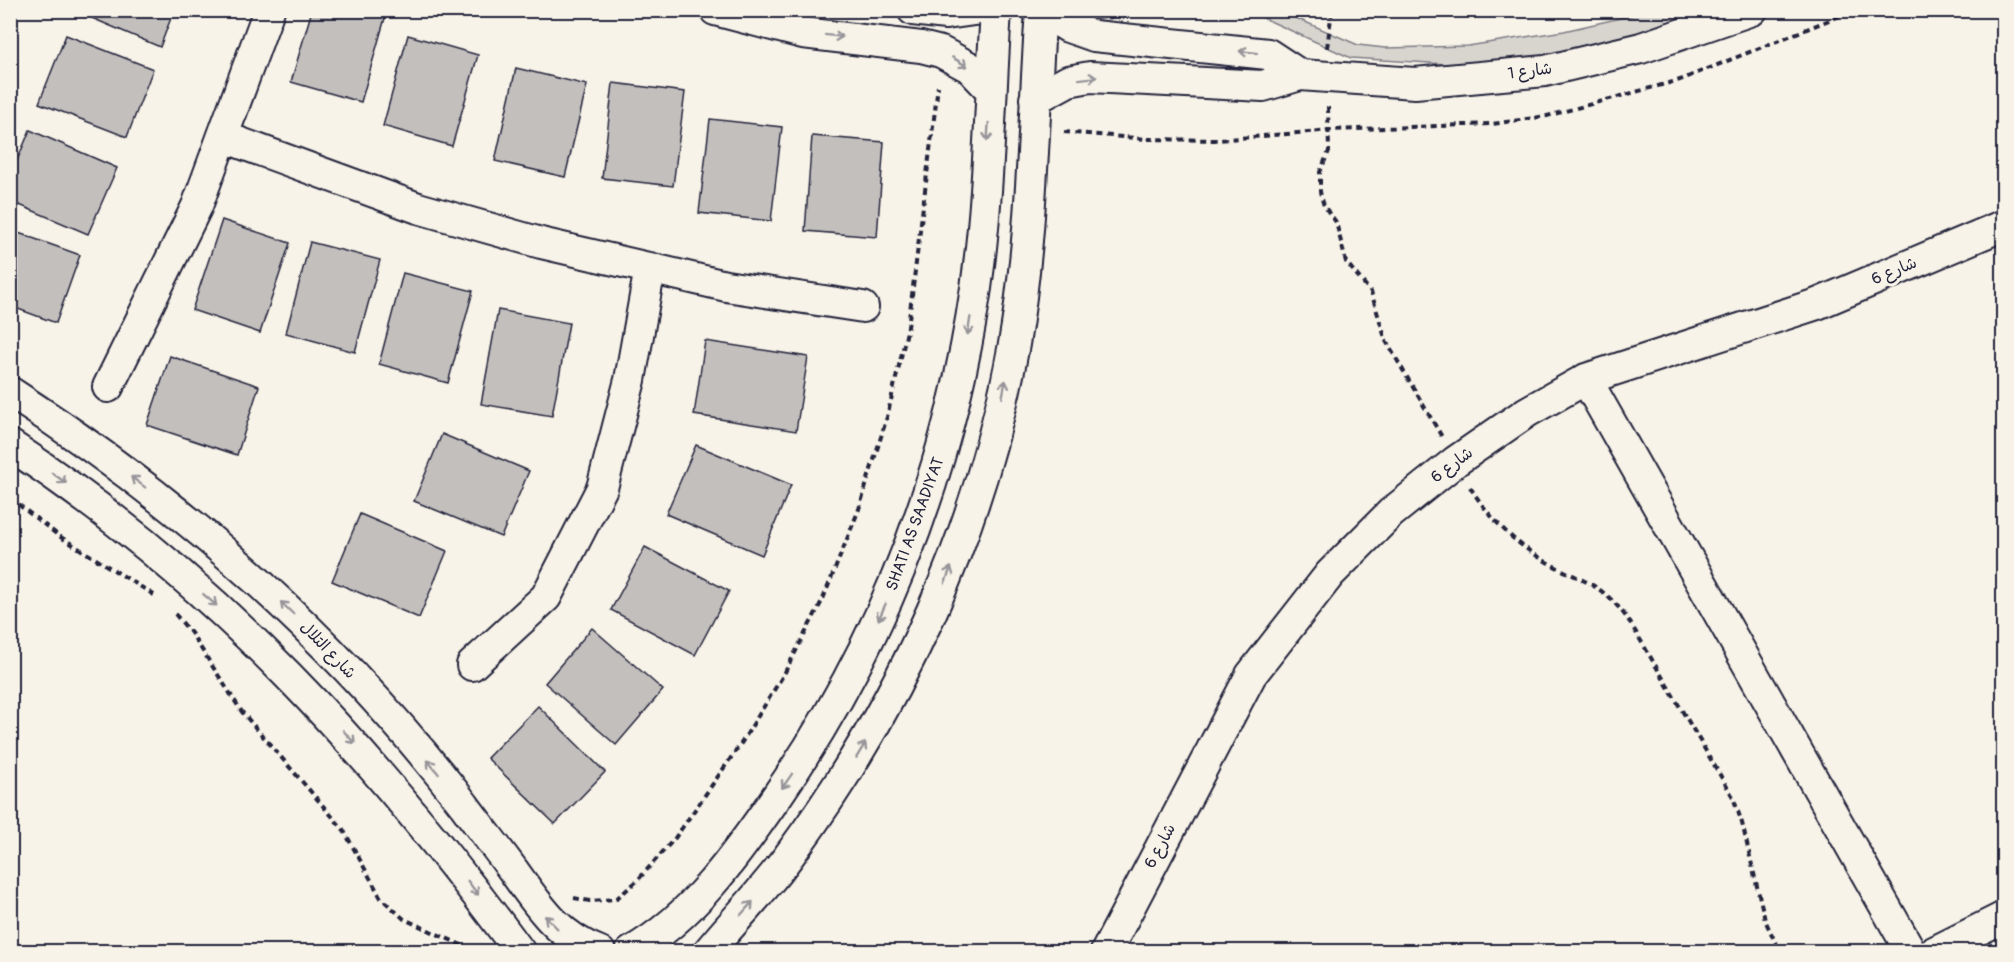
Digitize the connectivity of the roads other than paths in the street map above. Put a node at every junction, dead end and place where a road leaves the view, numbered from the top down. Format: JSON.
{"nodes":[{"id":1,"x":269,"y":10,"type":"edge"},
{"id":2,"x":716,"y":10,"type":"edge"},
{"id":3,"x":974,"y":10,"type":"edge"},
{"id":4,"x":996,"y":10,"type":"edge"},
{"id":5,"x":1041,"y":10,"type":"edge"},
{"id":6,"x":1752,"y":10,"type":"edge"},
{"id":7,"x":919,"y":12,"type":"edge"},
{"id":8,"x":805,"y":22,"type":"edge"},
{"id":9,"x":921,"y":47,"type":"junction"},
{"id":10,"x":1312,"y":76,"type":"junction"},
{"id":11,"x":991,"y":90,"type":"junction"},
{"id":12,"x":1035,"y":99,"type":"junction"},
{"id":13,"x":224,"y":136,"type":"junction"},
{"id":14,"x":2004,"y":225,"type":"edge"},
{"id":15,"x":650,"y":268,"type":"junction"},
{"id":16,"x":863,"y":307,"type":"dead end"},
{"id":17,"x":1586,"y":379,"type":"junction"},
{"id":18,"x":108,"y":387,"type":"dead end"},
{"id":19,"x":10,"y":392,"type":"edge"},
{"id":20,"x":10,"y":445,"type":"edge"},
{"id":21,"x":472,"y":665,"type":"dead end"},
{"id":22,"x":2004,"y":918,"type":"edge"},
{"id":23,"x":520,"y":951,"type":"edge"},
{"id":24,"x":600,"y":951,"type":"edge"},
{"id":25,"x":612,"y":951,"type":"edge"},
{"id":26,"x":623,"y":951,"type":"edge"},
{"id":27,"x":631,"y":951,"type":"edge"},
{"id":28,"x":708,"y":951,"type":"edge"},
{"id":29,"x":1106,"y":951,"type":"edge"},
{"id":30,"x":1911,"y":951,"type":"edge"},
{"id":31,"x":1934,"y":951,"type":"edge"}],
"edges":[{"from":1,"to":13,"type":"street"},
{"from":2,"to":8,"type":"street"},
{"from":3,"to":7,"type":"street"},
{"from":4,"to":11,"type":"street","name":"SHATI AS SAADIYAT"},
{"from":10,"to":5,"type":"street","name":"شارع 1","one_way":true},
{"from":5,"to":12,"type":"street"},
{"from":6,"to":10,"type":"street","name":"شارع 1"},
{"from":7,"to":9,"type":"street"},
{"from":8,"to":9,"type":"street","one_way":true},
{"from":9,"to":11,"type":"street","one_way":true},
{"from":12,"to":10,"type":"street","name":"شارع 1","one_way":true},
{"from":11,"to":27,"type":"street","name":"SHATI AS SAADIYAT","one_way":true},
{"from":28,"to":12,"type":"street","one_way":true},
{"from":13,"to":15,"type":"street"},
{"from":13,"to":18,"type":"street"},
{"from":14,"to":17,"type":"street","name":"شارع 6"},
{"from":15,"to":16,"type":"street"},
{"from":15,"to":21,"type":"street"},
{"from":17,"to":29,"type":"street","name":"شارع 6"},
{"from":17,"to":30,"type":"street"},
{"from":24,"to":19,"type":"street","name":"شارع التلال","one_way":true},
{"from":20,"to":23,"type":"street","one_way":true},
{"from":22,"to":31,"type":"street"},
{"from":25,"to":26,"type":"street"}]}
